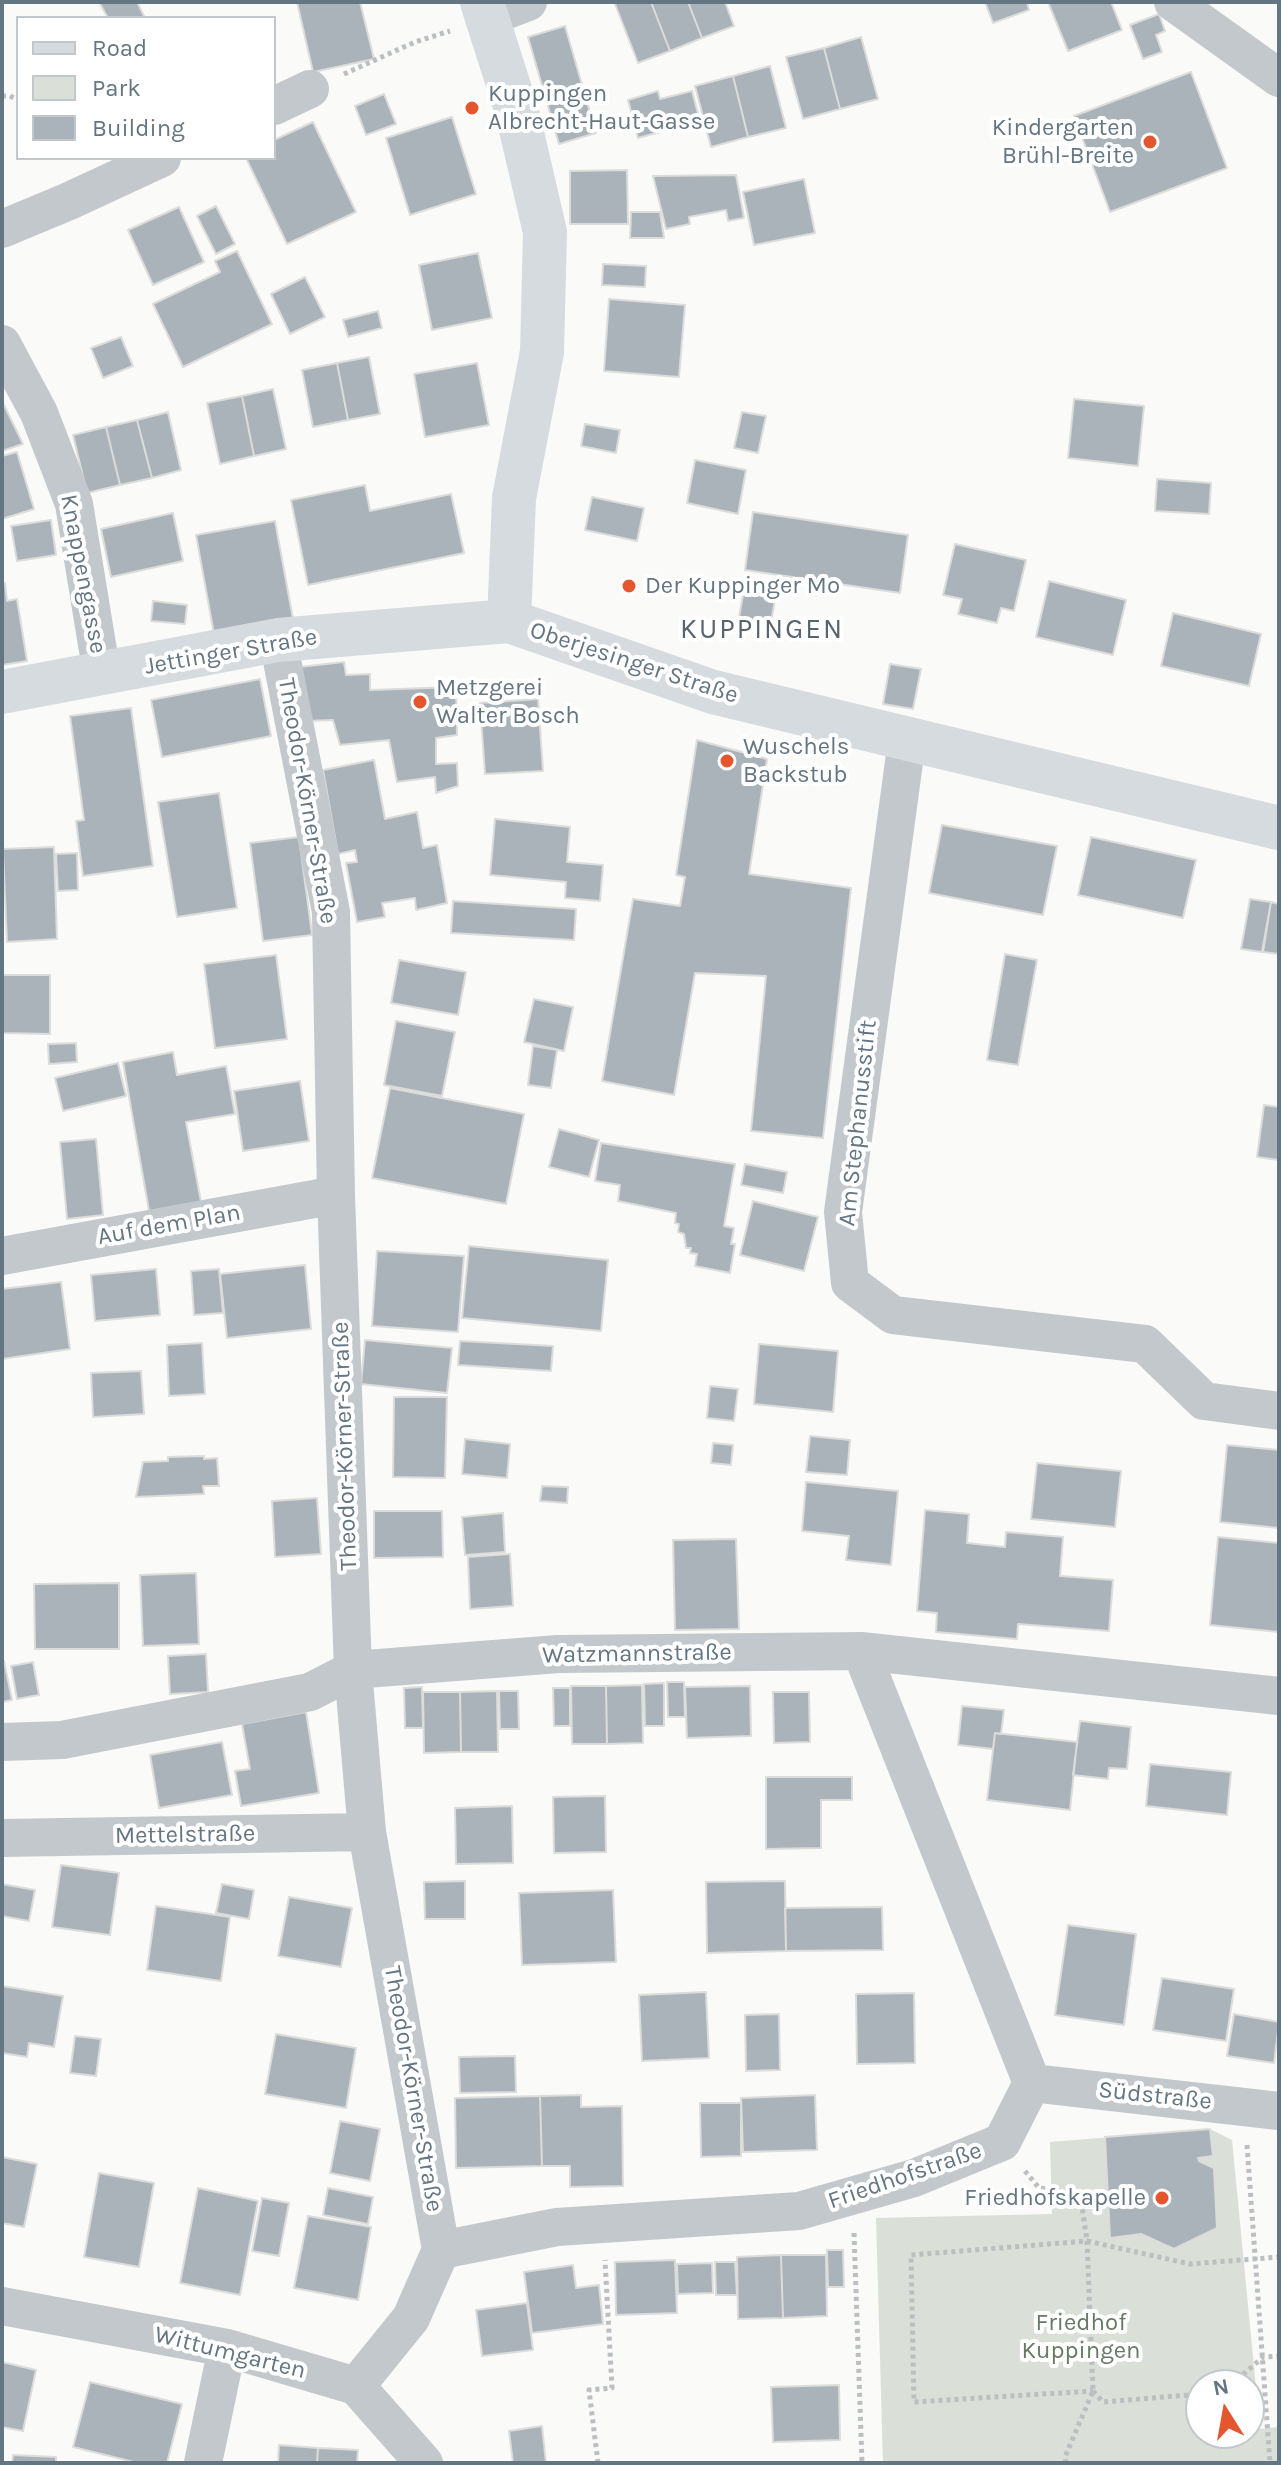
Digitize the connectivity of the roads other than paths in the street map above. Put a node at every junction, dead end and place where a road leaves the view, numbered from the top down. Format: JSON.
{"nodes":[{"id":1,"x":528,"y":2,"type":"edge"},
{"id":2,"x":1173,"y":2,"type":"edge"},
{"id":3,"x":484,"y":10,"type":"edge"},
{"id":4,"x":1279,"y":78,"type":"edge"},
{"id":5,"x":310,"y":89,"type":"road end"},
{"id":6,"x":276,"y":105,"type":"edge"},
{"id":7,"x":158,"y":160,"type":"edge"},
{"id":8,"x":2,"y":229,"type":"edge"},
{"id":9,"x":2,"y":344,"type":"edge"},
{"id":10,"x":509,"y":621,"type":"junction"},
{"id":11,"x":278,"y":640,"type":"junction"},
{"id":12,"x":102,"y":675,"type":"junction"},
{"id":13,"x":2,"y":692,"type":"edge"},
{"id":14,"x":907,"y":740,"type":"junction"},
{"id":15,"x":1279,"y":828,"type":"edge"},
{"id":16,"x":336,"y":1195,"type":"junction"},
{"id":17,"x":2,"y":1256,"type":"edge"},
{"id":18,"x":1279,"y":1411,"type":"edge"},
{"id":19,"x":861,"y":1651,"type":"junction"},
{"id":20,"x":353,"y":1670,"type":"junction"},
{"id":21,"x":1279,"y":1696,"type":"edge"},
{"id":22,"x":2,"y":1742,"type":"edge"},
{"id":23,"x":367,"y":1832,"type":"junction"},
{"id":24,"x":2,"y":1838,"type":"edge"},
{"id":25,"x":1032,"y":2083,"type":"junction"},
{"id":26,"x":1279,"y":2111,"type":"edge"},
{"id":27,"x":441,"y":2250,"type":"junction"},
{"id":28,"x":2,"y":2306,"type":"edge"},
{"id":29,"x":227,"y":2348,"type":"junction"},
{"id":30,"x":356,"y":2386,"type":"junction"},
{"id":31,"x":203,"y":2463,"type":"edge"},
{"id":32,"x":424,"y":2463,"type":"edge"}],
"edges":[{"from":1,"to":3,"type":"street"},
{"from":2,"to":4,"type":"street"},
{"from":3,"to":10,"type":"main road","name":"Oberjesinger Straße"},
{"from":5,"to":6,"type":"street"},
{"from":7,"to":8,"type":"street"},
{"from":9,"to":12,"type":"street","name":"Knappengasse"},
{"from":10,"to":11,"type":"main road","name":"Jettinger Straße"},
{"from":10,"to":14,"type":"main road","name":"Oberjesinger Straße"},
{"from":11,"to":12,"type":"main road","name":"Jettinger Straße"},
{"from":11,"to":16,"type":"street","name":"Theodor-Körner-Straße"},
{"from":12,"to":13,"type":"main road","name":"Jettinger Straße"},
{"from":14,"to":15,"type":"main road","name":"Oberjesinger Straße"},
{"from":14,"to":18,"type":"street","name":"Am Stephanusstift"},
{"from":16,"to":17,"type":"street","name":"Auf dem Plan"},
{"from":16,"to":20,"type":"street","name":"Theodor-Körner-Straße"},
{"from":19,"to":20,"type":"street","name":"Watzmannstraße"},
{"from":19,"to":21,"type":"street","name":"Watzmannstraße"},
{"from":19,"to":25,"type":"street"},
{"from":20,"to":22,"type":"street","name":"Watzmannstraße"},
{"from":20,"to":23,"type":"street","name":"Theodor-Körner-Straße"},
{"from":23,"to":24,"type":"street","name":"Mettelstraße"},
{"from":23,"to":27,"type":"street","name":"Theodor-Körner-Straße"},
{"from":25,"to":26,"type":"street","name":"Südstraße"},
{"from":25,"to":27,"type":"street","name":"Friedhofstraße"},
{"from":27,"to":30,"type":"street"},
{"from":28,"to":29,"type":"street","name":"Wittumgarten"},
{"from":29,"to":30,"type":"street","name":"Wittumgarten"},
{"from":29,"to":31,"type":"street"},
{"from":30,"to":32,"type":"street"}]}
